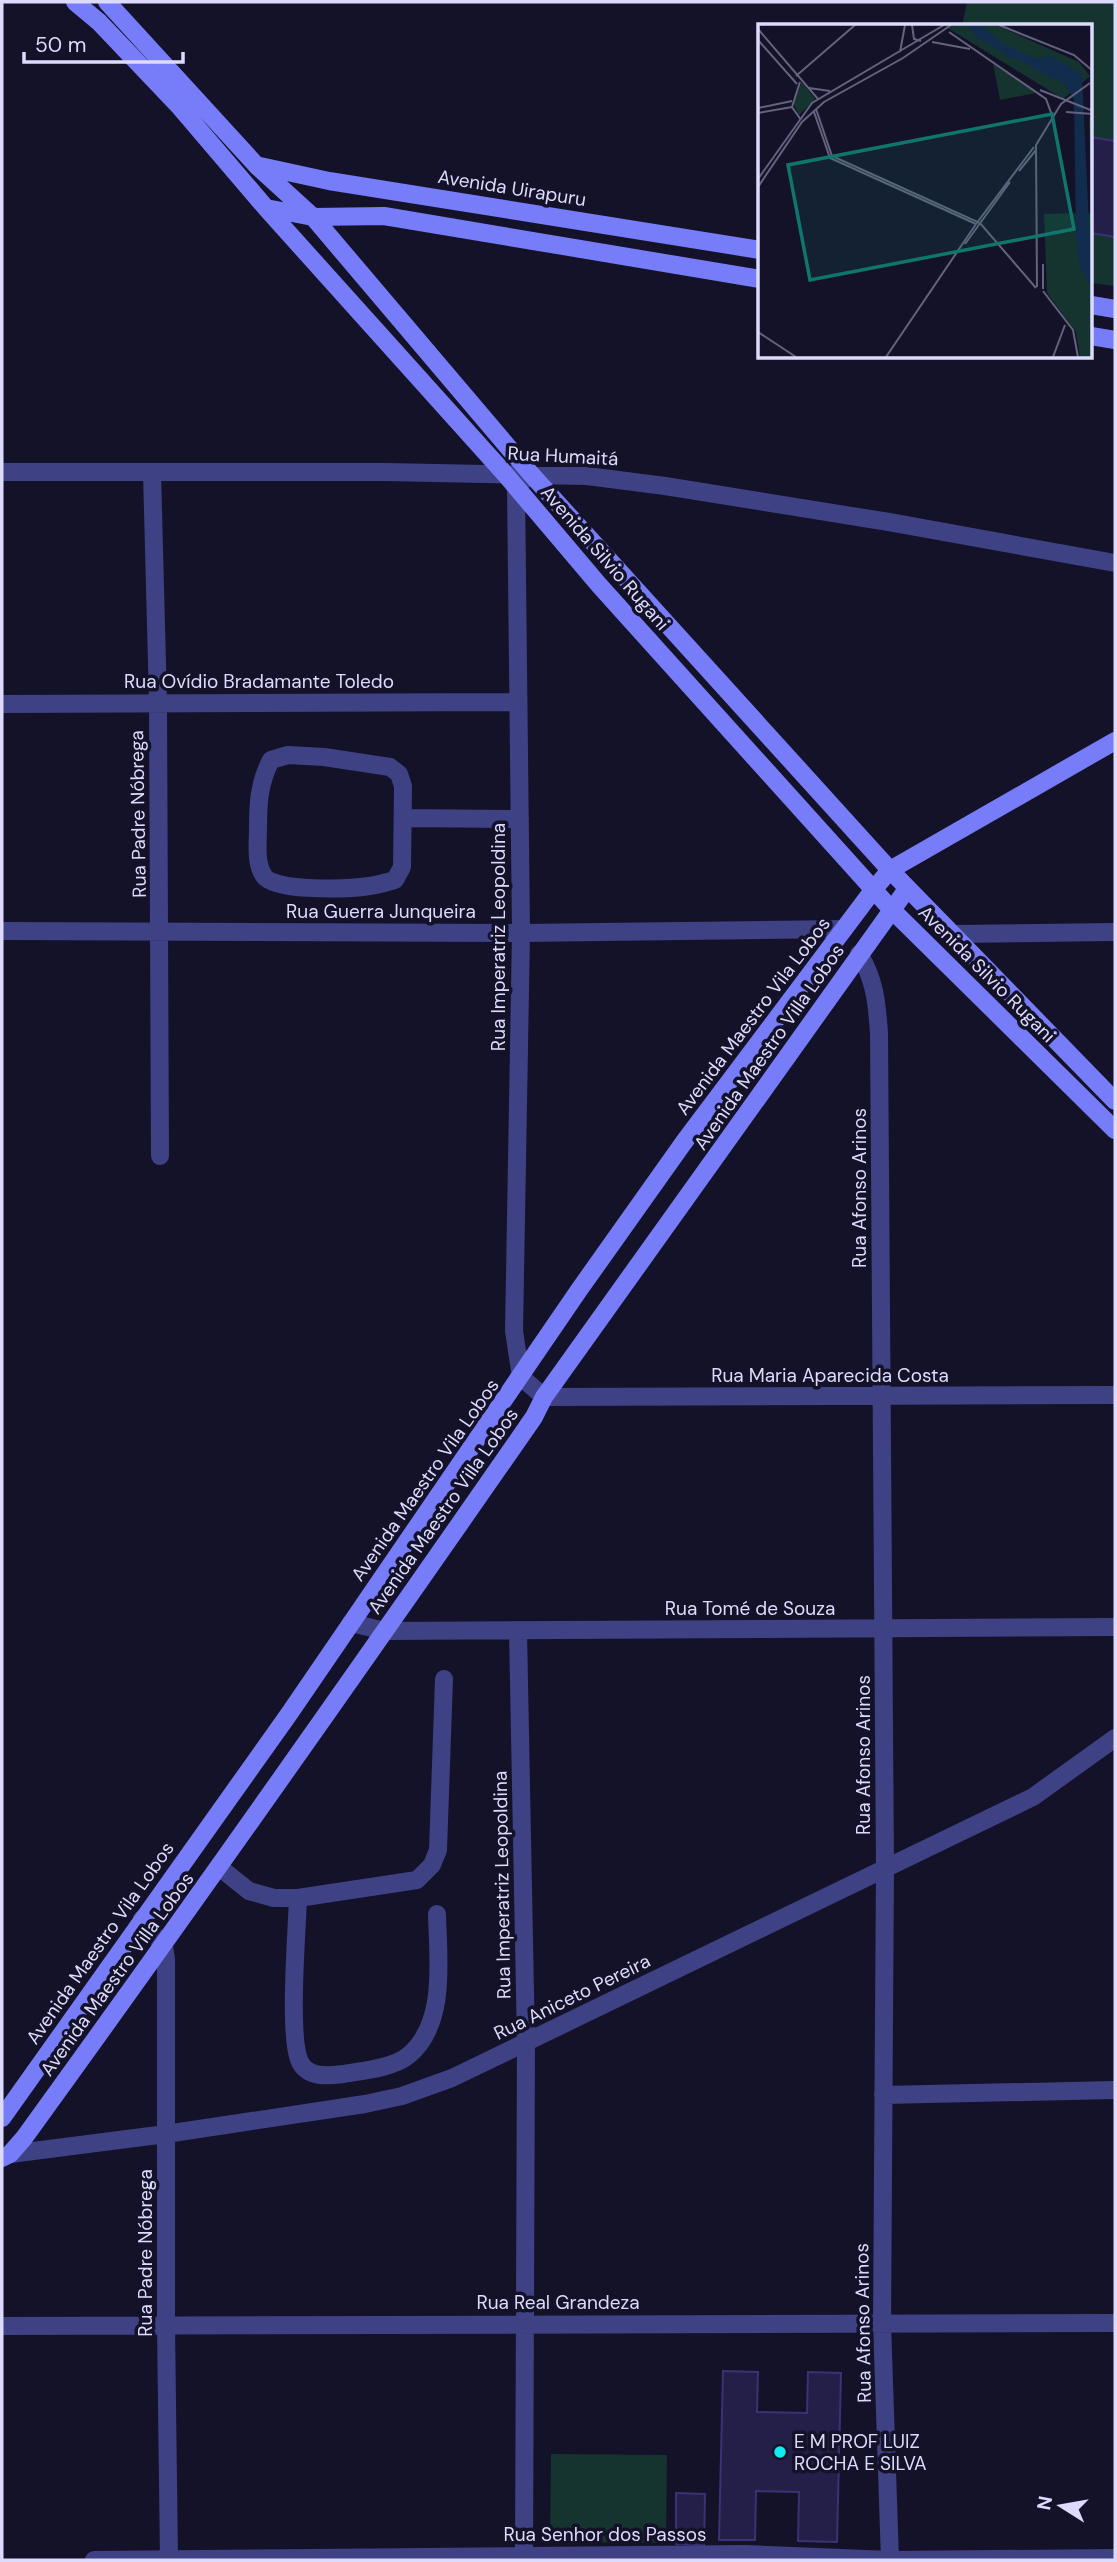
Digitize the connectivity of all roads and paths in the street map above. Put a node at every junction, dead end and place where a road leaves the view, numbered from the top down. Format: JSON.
{"nodes":[{"id":1,"x":75,"y":2,"type":"edge"},
{"id":2,"x":107,"y":2,"type":"edge"},
{"id":3,"x":257,"y":166,"type":"junction"},
{"id":4,"x":266,"y":208,"type":"junction"},
{"id":5,"x":313,"y":217,"type":"junction"},
{"id":6,"x":758,"y":250,"type":"edge"},
{"id":7,"x":758,"y":279,"type":"edge"},
{"id":8,"x":1092,"y":305,"type":"edge"},
{"id":9,"x":1115,"y":309,"type":"edge"},
{"id":10,"x":1092,"y":336,"type":"edge"},
{"id":11,"x":1115,"y":340,"type":"edge"},
{"id":12,"x":2,"y":472,"type":"edge"},
{"id":13,"x":152,"y":472,"type":"junction"},
{"id":14,"x":531,"y":474,"type":"junction"},
{"id":15,"x":510,"y":481,"type":"junction"},
{"id":16,"x":1115,"y":563,"type":"edge"},
{"id":17,"x":158,"y":702,"type":"junction"},
{"id":18,"x":517,"y":702,"type":"junction"},
{"id":19,"x":2,"y":704,"type":"edge"},
{"id":20,"x":1115,"y":741,"type":"edge"},
{"id":21,"x":404,"y":818,"type":"junction"},
{"id":22,"x":520,"y":819,"type":"junction"},
{"id":23,"x":890,"y":870,"type":"junction"},
{"id":24,"x":874,"y":889,"type":"junction"},
{"id":25,"x":907,"y":889,"type":"junction"},
{"id":26,"x":891,"y":909,"type":"junction"},
{"id":27,"x":844,"y":929,"type":"junction"},
{"id":28,"x":2,"y":931,"type":"edge"},
{"id":29,"x":160,"y":931,"type":"junction"},
{"id":30,"x":1115,"y":932,"type":"edge"},
{"id":31,"x":521,"y":933,"type":"junction"},
{"id":32,"x":954,"y":934,"type":"junction"},
{"id":33,"x":859,"y":954,"type":"junction"},
{"id":34,"x":1115,"y":1101,"type":"edge"},
{"id":35,"x":1115,"y":1130,"type":"edge"},
{"id":36,"x":160,"y":1156,"type":"dead end"},
{"id":37,"x":521,"y":1377,"type":"junction"},
{"id":38,"x":1115,"y":1395,"type":"edge"},
{"id":39,"x":881,"y":1396,"type":"junction"},
{"id":40,"x":544,"y":1397,"type":"junction"},
{"id":41,"x":351,"y":1623,"type":"junction"},
{"id":42,"x":1115,"y":1627,"type":"edge"},
{"id":43,"x":883,"y":1628,"type":"junction"},
{"id":44,"x":518,"y":1630,"type":"junction"},
{"id":45,"x":386,"y":1631,"type":"junction"},
{"id":46,"x":444,"y":1679,"type":"dead end"},
{"id":47,"x":1115,"y":1738,"type":"edge"},
{"id":48,"x":219,"y":1867,"type":"junction"},
{"id":49,"x":885,"y":1867,"type":"junction"},
{"id":50,"x":298,"y":1898,"type":"junction"},
{"id":51,"x":437,"y":1914,"type":"dead end"},
{"id":52,"x":142,"y":1919,"type":"junction"},
{"id":53,"x":164,"y":1946,"type":"junction"},
{"id":54,"x":526,"y":2044,"type":"junction"},
{"id":55,"x":1115,"y":2090,"type":"edge"},
{"id":56,"x":883,"y":2095,"type":"junction"},
{"id":57,"x":2,"y":2118,"type":"edge"},
{"id":58,"x":166,"y":2134,"type":"junction"},
{"id":59,"x":6,"y":2156,"type":"edge"},
{"id":60,"x":526,"y":2323,"type":"junction"},
{"id":61,"x":882,"y":2323,"type":"junction"},
{"id":62,"x":1115,"y":2323,"type":"edge"},
{"id":63,"x":2,"y":2326,"type":"edge"},
{"id":64,"x":166,"y":2326,"type":"junction"},
{"id":65,"x":524,"y":2558,"type":"edge"},
{"id":66,"x":1115,"y":2558,"type":"edge"},
{"id":67,"x":169,"y":2559,"type":"edge"},
{"id":68,"x":94,"y":2560,"type":"edge"},
{"id":69,"x":890,"y":2560,"type":"edge"}],
"edges":[{"from":1,"to":4,"type":"street","name":"Avenida Silvio Rugani"},
{"from":2,"to":3,"type":"street","name":"Avenida Silvio Rugani"},
{"from":3,"to":5,"type":"street","name":"Avenida Silvio Rugani"},
{"from":3,"to":6,"type":"street","name":"Avenida Uirapuru"},
{"from":4,"to":5,"type":"street"},
{"from":4,"to":15,"type":"street","name":"Avenida Silvio Rugani"},
{"from":5,"to":7,"type":"street"},
{"from":5,"to":14,"type":"street","name":"Avenida Silvio Rugani"},
{"from":8,"to":9,"type":"street"},
{"from":10,"to":11,"type":"street"},
{"from":12,"to":13,"type":"street","name":"Rua Humaitá"},
{"from":13,"to":15,"type":"street","name":"Rua Humaitá"},
{"from":13,"to":17,"type":"street","name":"Rua Padre Nóbrega"},
{"from":14,"to":15,"type":"street","name":"Rua Humaitá"},
{"from":14,"to":16,"type":"street","name":"Rua Humaitá"},
{"from":14,"to":23,"type":"street","name":"Avenida Silvio Rugani"},
{"from":15,"to":18,"type":"street","name":"Rua Imperatriz Leopoldina"},
{"from":15,"to":24,"type":"street","name":"Avenida Silvio Rugani"},
{"from":17,"to":18,"type":"street","name":"Rua Ovídio Bradamante Toledo"},
{"from":17,"to":19,"type":"street","name":"Rua Ovídio Bradamante Toledo"},
{"from":17,"to":29,"type":"street","name":"Rua Padre Nóbrega"},
{"from":18,"to":22,"type":"street","name":"Rua Imperatriz Leopoldina"},
{"from":20,"to":23,"type":"street"},
{"from":21,"to":21,"type":"street"},
{"from":21,"to":22,"type":"street"},
{"from":22,"to":31,"type":"street","name":"Rua Imperatriz Leopoldina"},
{"from":23,"to":24,"type":"street","name":"Avenida Maestro Vila Lobos"},
{"from":23,"to":25,"type":"street","name":"Avenida Silvio Rugani"},
{"from":24,"to":26,"type":"street","name":"Avenida Silvio Rugani"},
{"from":24,"to":27,"type":"street","name":"Avenida Maestro Vila Lobos"},
{"from":25,"to":26,"type":"street","name":"Avenida Maestro Villa Lobos"},
{"from":25,"to":32,"type":"street","name":"Avenida Silvio Rugani"},
{"from":26,"to":33,"type":"street","name":"Avenida Maestro Villa Lobos"},
{"from":26,"to":35,"type":"street","name":"Avenida Silvio Rugani"},
{"from":27,"to":31,"type":"street","name":"Rua Guerra Junqueira"},
{"from":27,"to":37,"type":"street","name":"Avenida Maestro Vila Lobos"},
{"from":28,"to":29,"type":"street","name":"Rua Guerra Junqueira"},
{"from":29,"to":31,"type":"street","name":"Rua Guerra Junqueira"},
{"from":29,"to":36,"type":"street","name":"Rua Padre Nóbrega"},
{"from":30,"to":32,"type":"street"},
{"from":31,"to":37,"type":"street","name":"Rua Imperatriz Leopoldina"},
{"from":32,"to":34,"type":"street","name":"Avenida Silvio Rugani"},
{"from":33,"to":39,"type":"street","name":"Rua Afonso Arinos"},
{"from":33,"to":40,"type":"street","name":"Avenida Maestro Villa Lobos"},
{"from":37,"to":40,"type":"street"},
{"from":37,"to":41,"type":"street","name":"Avenida Maestro Vila Lobos"},
{"from":38,"to":39,"type":"street","name":"Rua Maria Aparecida Costa"},
{"from":39,"to":40,"type":"street","name":"Rua Maria Aparecida Costa"},
{"from":39,"to":43,"type":"street","name":"Rua Afonso Arinos"},
{"from":40,"to":45,"type":"street","name":"Avenida Maestro Villa Lobos"},
{"from":41,"to":45,"type":"street","name":"Rua Tomé de Souza"},
{"from":41,"to":52,"type":"street","name":"Avenida Maestro Vila Lobos"},
{"from":42,"to":43,"type":"street","name":"Rua Tomé de Souza"},
{"from":43,"to":44,"type":"street","name":"Rua Tomé de Souza"},
{"from":43,"to":49,"type":"street","name":"Rua Afonso Arinos"},
{"from":44,"to":45,"type":"street","name":"Rua Tomé de Souza"},
{"from":44,"to":54,"type":"street","name":"Rua Imperatriz Leopoldina"},
{"from":45,"to":48,"type":"street","name":"Avenida Maestro Villa Lobos"},
{"from":46,"to":50,"type":"street"},
{"from":47,"to":49,"type":"street","name":"Rua Aniceto Pereira"},
{"from":48,"to":50,"type":"street"},
{"from":48,"to":53,"type":"street","name":"Avenida Maestro Villa Lobos"},
{"from":49,"to":54,"type":"street","name":"Rua Aniceto Pereira"},
{"from":49,"to":56,"type":"street","name":"Rua Afonso Arinos"},
{"from":50,"to":51,"type":"street"},
{"from":52,"to":53,"type":"street"},
{"from":52,"to":57,"type":"street","name":"Avenida Maestro Vila Lobos"},
{"from":53,"to":58,"type":"street","name":"Rua Padre Nóbrega"},
{"from":53,"to":59,"type":"street","name":"Avenida Maestro Villa Lobos"},
{"from":54,"to":58,"type":"street","name":"Rua Aniceto Pereira"},
{"from":54,"to":60,"type":"street","name":"Rua Imperatriz Leopoldina"},
{"from":55,"to":56,"type":"street"},
{"from":56,"to":61,"type":"street","name":"Rua Afonso Arinos"},
{"from":58,"to":59,"type":"street","name":"Rua Aniceto Pereira"},
{"from":58,"to":64,"type":"street","name":"Rua Padre Nóbrega"},
{"from":60,"to":61,"type":"street","name":"Rua Real Grandeza"},
{"from":60,"to":64,"type":"street","name":"Rua Real Grandeza"},
{"from":60,"to":65,"type":"street","name":"Rua Imperatriz Leopoldina"},
{"from":61,"to":62,"type":"street","name":"Rua Real Grandeza"},
{"from":61,"to":69,"type":"street","name":"Rua Afonso Arinos"},
{"from":63,"to":64,"type":"street","name":"Rua Real Grandeza"},
{"from":64,"to":67,"type":"street","name":"Rua Padre Nóbrega"},
{"from":65,"to":67,"type":"street","name":"Rua Senhor dos Passos"},
{"from":65,"to":69,"type":"street","name":"Rua Senhor dos Passos"},
{"from":66,"to":69,"type":"street","name":"Rua Senhor dos Passos"},
{"from":67,"to":68,"type":"street","name":"Rua Senhor dos Passos"}]}
